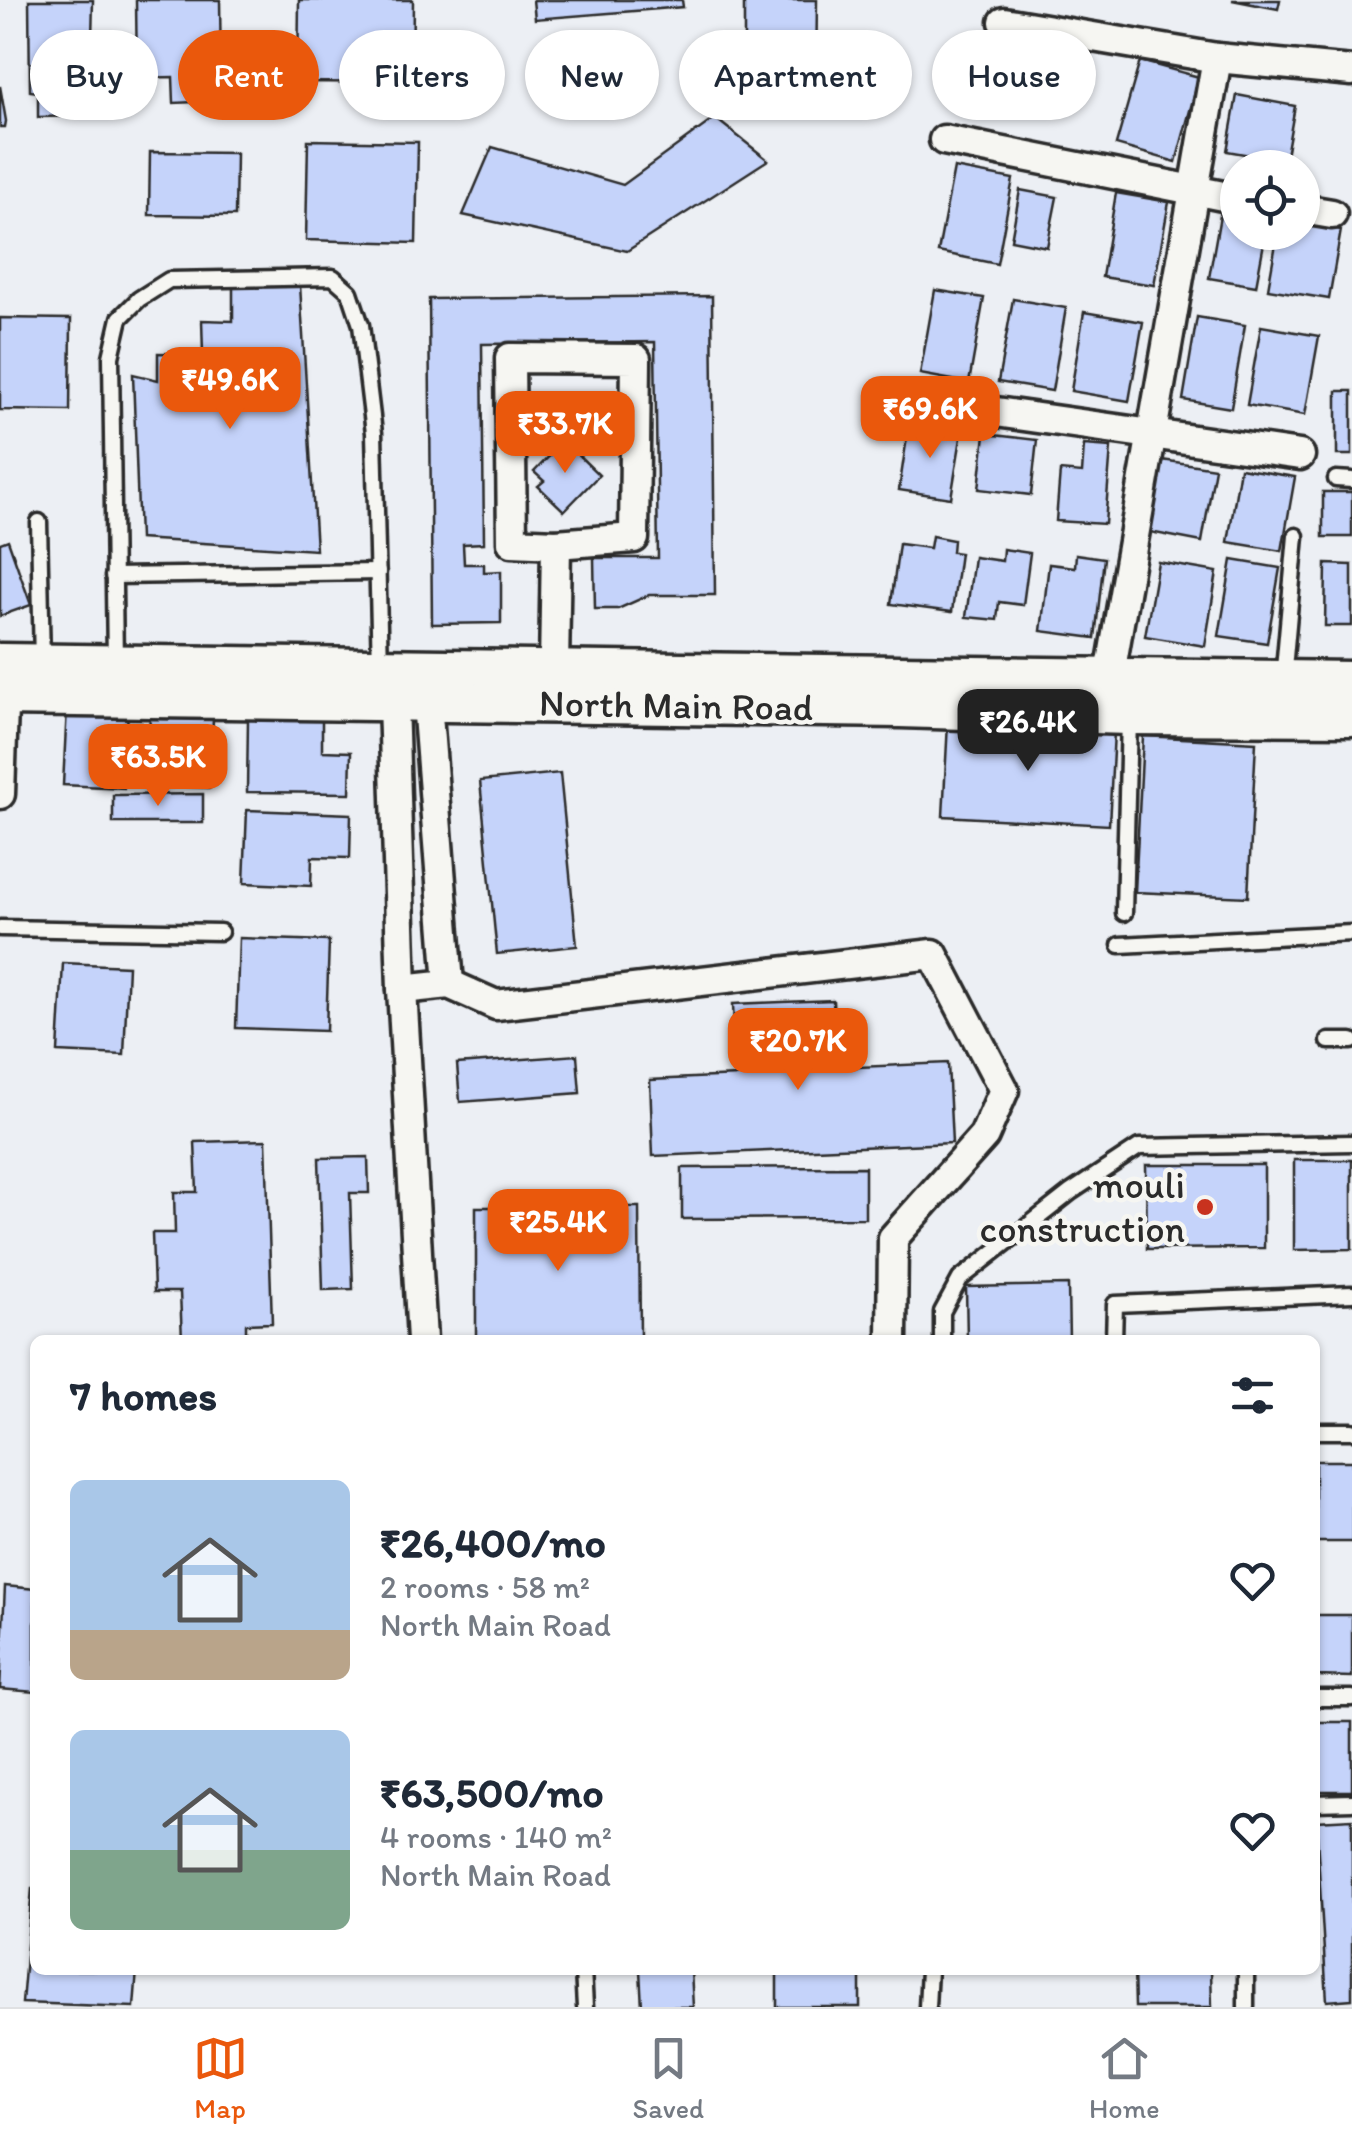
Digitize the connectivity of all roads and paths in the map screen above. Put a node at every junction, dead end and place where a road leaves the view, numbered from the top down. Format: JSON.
{"nodes":[{"id":1,"x":1004,"y":22,"type":"dead end"},
{"id":2,"x":1217,"y":58,"type":"junction"},
{"id":3,"x":1352,"y":71,"type":"edge"},
{"id":4,"x":944,"y":140,"type":"dead end"},
{"id":5,"x":1194,"y":192,"type":"junction"},
{"id":6,"x":1220,"y":196,"type":"edge"},
{"id":7,"x":1320,"y":212,"type":"edge"},
{"id":8,"x":1332,"y":214,"type":"dead end"},
{"id":9,"x":918,"y":401,"type":"dead end"},
{"id":10,"x":1152,"y":432,"type":"junction"},
{"id":11,"x":1300,"y":454,"type":"dead end"},
{"id":12,"x":38,"y":522,"type":"dead end"},
{"id":13,"x":1296,"y":536,"type":"dead end"},
{"id":14,"x":556,"y":544,"type":"junction"},
{"id":15,"x":378,"y":572,"type":"junction"},
{"id":16,"x":114,"y":576,"type":"junction"},
{"id":17,"x":42,"y":663,"type":"junction"},
{"id":18,"x":115,"y":664,"type":"junction"},
{"id":19,"x":554,"y":669,"type":"junction"},
{"id":20,"x":2,"y":679,"type":"edge"},
{"id":21,"x":1109,"y":680,"type":"junction"},
{"id":22,"x":1283,"y":681,"type":"junction"},
{"id":23,"x":1352,"y":681,"type":"edge"},
{"id":24,"x":400,"y":691,"type":"junction"},
{"id":25,"x":1129,"y":715,"type":"junction"},
{"id":26,"x":1352,"y":716,"type":"edge"},
{"id":27,"x":0,"y":794,"type":"edge"},
{"id":28,"x":1124,"y":913,"type":"dead end"},
{"id":29,"x":0,"y":928,"type":"edge"},
{"id":30,"x":220,"y":932,"type":"dead end"},
{"id":31,"x":1352,"y":933,"type":"edge"},
{"id":32,"x":1120,"y":944,"type":"dead end"},
{"id":33,"x":449,"y":984,"type":"junction"},
{"id":34,"x":402,"y":989,"type":"junction"},
{"id":35,"x":1352,"y":1041,"type":"edge"},
{"id":36,"x":1329,"y":1042,"type":"dead end"},
{"id":37,"x":1352,"y":1143,"type":"edge"},
{"id":38,"x":1352,"y":1294,"type":"edge"},
{"id":39,"x":422,"y":1335,"type":"edge"},
{"id":40,"x":892,"y":1335,"type":"edge"},
{"id":41,"x":942,"y":1335,"type":"edge"},
{"id":42,"x":1114,"y":1335,"type":"edge"},
{"id":43,"x":1320,"y":1431,"type":"edge"},
{"id":44,"x":1352,"y":1431,"type":"edge"},
{"id":45,"x":1320,"y":1698,"type":"edge"},
{"id":46,"x":1352,"y":1698,"type":"edge"},
{"id":47,"x":1352,"y":1802,"type":"edge"},
{"id":48,"x":1320,"y":1804,"type":"edge"},
{"id":49,"x":583,"y":1975,"type":"edge"},
{"id":50,"x":929,"y":1975,"type":"edge"},
{"id":51,"x":1246,"y":1975,"type":"edge"},
{"id":52,"x":585,"y":2007,"type":"edge"},
{"id":53,"x":927,"y":2007,"type":"edge"},
{"id":54,"x":1246,"y":2007,"type":"edge"}],
"edges":[{"from":1,"to":2,"type":"street"},
{"from":2,"to":3,"type":"street"},
{"from":2,"to":5,"type":"street"},
{"from":4,"to":5,"type":"street"},
{"from":5,"to":6,"type":"street"},
{"from":5,"to":10,"type":"street"},
{"from":7,"to":8,"type":"street"},
{"from":9,"to":10,"type":"street"},
{"from":10,"to":11,"type":"street"},
{"from":10,"to":21,"type":"street"},
{"from":12,"to":17,"type":"lane"},
{"from":13,"to":22,"type":"lane"},
{"from":14,"to":14,"type":"street"},
{"from":14,"to":19,"type":"street"},
{"from":15,"to":16,"type":"lane"},
{"from":15,"to":16,"type":"lane"},
{"from":15,"to":24,"type":"lane"},
{"from":16,"to":18,"type":"lane"},
{"from":17,"to":18,"type":"main road","name":"North Main Road"},
{"from":17,"to":20,"type":"main road","name":"North Main Road"},
{"from":18,"to":24,"type":"main road","name":"North Main Road"},
{"from":19,"to":21,"type":"main road","name":"North Main Road"},
{"from":19,"to":24,"type":"main road","name":"North Main Road"},
{"from":20,"to":24,"type":"main road","name":"North Main Road"},
{"from":20,"to":27,"type":"street"},
{"from":21,"to":22,"type":"main road","name":"North Main Road"},
{"from":22,"to":23,"type":"main road","name":"North Main Road"},
{"from":24,"to":25,"type":"main road","name":"North Main Road"},
{"from":24,"to":33,"type":"street"},
{"from":24,"to":34,"type":"street"},
{"from":25,"to":26,"type":"main road","name":"North Main Road"},
{"from":25,"to":28,"type":"lane"},
{"from":29,"to":30,"type":"lane"},
{"from":31,"to":32,"type":"lane"},
{"from":33,"to":34,"type":"street"},
{"from":33,"to":40,"type":"street"},
{"from":34,"to":39,"type":"street"},
{"from":35,"to":36,"type":"lane"},
{"from":37,"to":41,"type":"lane"},
{"from":38,"to":42,"type":"lane"},
{"from":43,"to":44,"type":"lane"},
{"from":45,"to":46,"type":"lane"},
{"from":47,"to":48,"type":"lane"},
{"from":49,"to":52,"type":"lane"},
{"from":50,"to":53,"type":"lane"},
{"from":51,"to":54,"type":"lane"}]}
